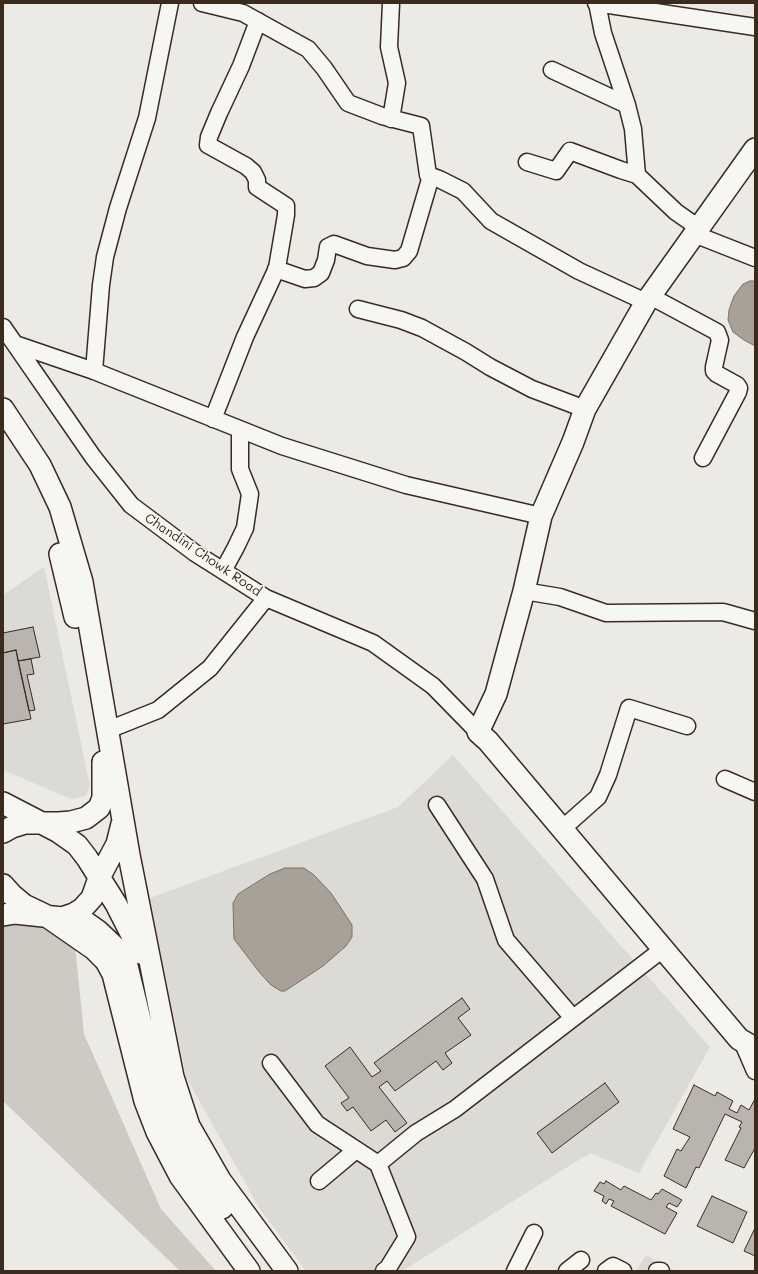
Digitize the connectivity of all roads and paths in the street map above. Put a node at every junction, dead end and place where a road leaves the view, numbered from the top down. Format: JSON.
{"nodes":[{"id":1,"x":170,"y":3,"type":"edge"},
{"id":2,"x":202,"y":3,"type":"edge"},
{"id":3,"x":391,"y":3,"type":"edge"},
{"id":4,"x":597,"y":3,"type":"edge"},
{"id":5,"x":258,"y":21,"type":"junction"},
{"id":6,"x":755,"y":27,"type":"edge"},
{"id":7,"x":552,"y":70,"type":"dead end"},
{"id":8,"x":627,"y":105,"type":"junction"},
{"id":9,"x":392,"y":119,"type":"junction"},
{"id":10,"x":755,"y":149,"type":"edge"},
{"id":11,"x":527,"y":162,"type":"dead end"},
{"id":12,"x":637,"y":175,"type":"junction"},
{"id":13,"x":431,"y":176,"type":"junction"},
{"id":14,"x":696,"y":231,"type":"junction"},
{"id":15,"x":755,"y":258,"type":"edge"},
{"id":16,"x":276,"y":269,"type":"junction"},
{"id":17,"x":648,"y":299,"type":"junction"},
{"id":18,"x":358,"y":309,"type":"dead end"},
{"id":19,"x":3,"y":328,"type":"edge"},
{"id":20,"x":15,"y":344,"type":"junction"},
{"id":21,"x":94,"y":371,"type":"junction"},
{"id":22,"x":3,"y":409,"type":"edge"},
{"id":23,"x":585,"y":409,"type":"junction"},
{"id":24,"x":212,"y":419,"type":"junction"},
{"id":25,"x":240,"y":430,"type":"junction"},
{"id":26,"x":3,"y":431,"type":"edge"},
{"id":27,"x":703,"y":458,"type":"dead end"},
{"id":28,"x":541,"y":516,"type":"junction"},
{"id":29,"x":223,"y":570,"type":"junction"},
{"id":30,"x":524,"y":590,"type":"junction"},
{"id":31,"x":266,"y":598,"type":"junction"},
{"id":32,"x":755,"y":621,"type":"edge"},
{"id":33,"x":688,"y":726,"type":"dead end"},
{"id":34,"x":108,"y":730,"type":"junction"},
{"id":35,"x":478,"y":732,"type":"junction"},
{"id":36,"x":725,"y":779,"type":"dead end"},
{"id":37,"x":755,"y":792,"type":"edge"},
{"id":38,"x":3,"y":803,"type":"edge"},
{"id":39,"x":437,"y":805,"type":"dead end"},
{"id":40,"x":123,"y":820,"type":"junction"},
{"id":41,"x":41,"y":823,"type":"junction"},
{"id":42,"x":562,"y":829,"type":"junction"},
{"id":43,"x":3,"y":832,"type":"edge"},
{"id":44,"x":99,"y":878,"type":"junction"},
{"id":45,"x":3,"y":885,"type":"edge"},
{"id":46,"x":74,"y":914,"type":"junction"},
{"id":47,"x":3,"y":915,"type":"edge"},
{"id":48,"x":45,"y":915,"type":"junction"},
{"id":49,"x":663,"y":949,"type":"junction"},
{"id":50,"x":154,"y":984,"type":"junction"},
{"id":51,"x":573,"y":1018,"type":"junction"},
{"id":52,"x":749,"y":1045,"type":"edge"},
{"id":53,"x":270,"y":1063,"type":"dead end"},
{"id":54,"x":755,"y":1070,"type":"edge"},
{"id":55,"x":356,"y":1150,"type":"junction"},
{"id":56,"x":378,"y":1164,"type":"junction"},
{"id":57,"x":319,"y":1181,"type":"dead end"},
{"id":58,"x":534,"y":1233,"type":"dead end"},
{"id":59,"x":581,"y":1260,"type":"dead end"},
{"id":60,"x":249,"y":1271,"type":"edge"},
{"id":61,"x":269,"y":1271,"type":"edge"},
{"id":62,"x":287,"y":1271,"type":"edge"},
{"id":63,"x":384,"y":1271,"type":"edge"},
{"id":64,"x":515,"y":1271,"type":"edge"},
{"id":65,"x":567,"y":1271,"type":"edge"},
{"id":66,"x":606,"y":1271,"type":"edge"},
{"id":67,"x":624,"y":1271,"type":"edge"},
{"id":68,"x":657,"y":1271,"type":"edge"},
{"id":69,"x":661,"y":1271,"type":"edge"}],
"edges":[{"from":1,"to":21,"type":"street"},
{"from":2,"to":5,"type":"street"},
{"from":3,"to":9,"type":"street"},
{"from":4,"to":6,"type":"street"},
{"from":4,"to":8,"type":"street"},
{"from":5,"to":9,"type":"street"},
{"from":5,"to":16,"type":"street"},
{"from":7,"to":8,"type":"street"},
{"from":8,"to":12,"type":"street"},
{"from":9,"to":13,"type":"street"},
{"from":10,"to":14,"type":"main road"},
{"from":11,"to":12,"type":"street"},
{"from":12,"to":14,"type":"street"},
{"from":13,"to":16,"type":"street"},
{"from":13,"to":17,"type":"street"},
{"from":14,"to":15,"type":"street"},
{"from":14,"to":17,"type":"main road"},
{"from":16,"to":24,"type":"street"},
{"from":17,"to":23,"type":"main road"},
{"from":17,"to":27,"type":"street"},
{"from":18,"to":23,"type":"street"},
{"from":19,"to":20,"type":"street","name":"Chandini Chowk Road"},
{"from":20,"to":21,"type":"street"},
{"from":20,"to":29,"type":"street","name":"Chandini Chowk Road"},
{"from":21,"to":24,"type":"street"},
{"from":22,"to":34,"type":"main road"},
{"from":23,"to":28,"type":"main road"},
{"from":24,"to":25,"type":"street"},
{"from":25,"to":28,"type":"street"},
{"from":25,"to":29,"type":"street"},
{"from":26,"to":41,"type":"main road"},
{"from":28,"to":30,"type":"main road"},
{"from":29,"to":31,"type":"street","name":"Chandini Chowk Road"},
{"from":30,"to":32,"type":"street"},
{"from":30,"to":35,"type":"main road"},
{"from":31,"to":34,"type":"street"},
{"from":31,"to":35,"type":"street","name":"Chandini Chowk Road"},
{"from":33,"to":42,"type":"street"},
{"from":34,"to":40,"type":"main road"},
{"from":35,"to":42,"type":"main road"},
{"from":36,"to":37,"type":"street"},
{"from":38,"to":41,"type":"main road"},
{"from":39,"to":51,"type":"street"},
{"from":40,"to":44,"type":"main road"},
{"from":40,"to":50,"type":"main road"},
{"from":41,"to":43,"type":"main road"},
{"from":41,"to":44,"type":"main road"},
{"from":42,"to":49,"type":"main road"},
{"from":44,"to":46,"type":"main road"},
{"from":44,"to":50,"type":"main road"},
{"from":45,"to":48,"type":"main road"},
{"from":46,"to":48,"type":"main road"},
{"from":46,"to":61,"type":"main road"},
{"from":47,"to":48,"type":"main road"},
{"from":48,"to":60,"type":"main road"},
{"from":49,"to":51,"type":"street"},
{"from":49,"to":52,"type":"main road"},
{"from":50,"to":62,"type":"main road"},
{"from":51,"to":56,"type":"street"},
{"from":52,"to":54,"type":"street"},
{"from":53,"to":55,"type":"street"},
{"from":55,"to":56,"type":"street"},
{"from":55,"to":57,"type":"street"},
{"from":56,"to":63,"type":"street"},
{"from":58,"to":64,"type":"street"},
{"from":59,"to":65,"type":"street"},
{"from":66,"to":67,"type":"street"},
{"from":68,"to":69,"type":"street"}]}
